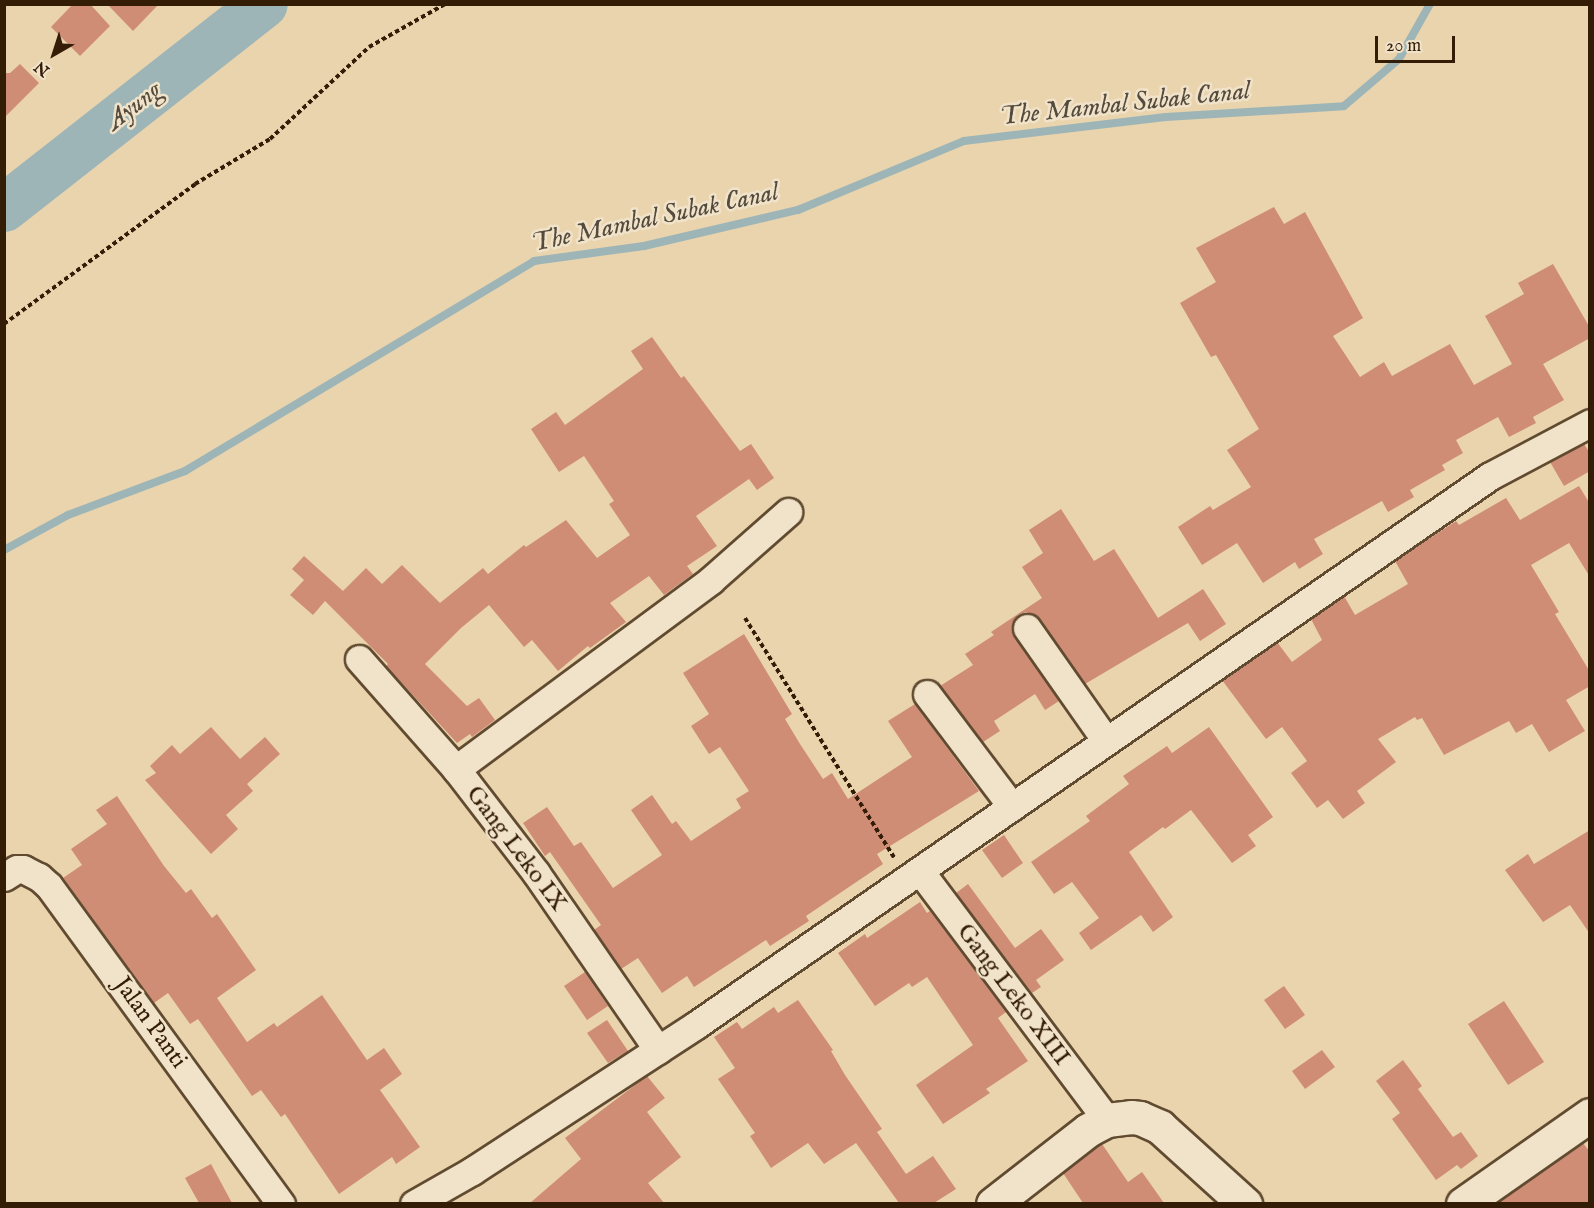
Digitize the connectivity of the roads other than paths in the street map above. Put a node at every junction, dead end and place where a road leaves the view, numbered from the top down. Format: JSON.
{"nodes":[{"id":1,"x":1590,"y":423,"type":"edge"},
{"id":2,"x":788,"y":512,"type":"dead end"},
{"id":3,"x":1027,"y":628,"type":"dead end"},
{"id":4,"x":359,"y":659,"type":"dead end"},
{"id":5,"x":927,"y":694,"type":"dead end"},
{"id":6,"x":1106,"y":741,"type":"junction"},
{"id":7,"x":456,"y":769,"type":"junction"},
{"id":8,"x":1012,"y":807,"type":"junction"},
{"id":9,"x":913,"y":875,"type":"junction"},
{"id":10,"x":4,"y":878,"type":"edge"},
{"id":11,"x":658,"y":1050,"type":"junction"},
{"id":12,"x":1590,"y":1115,"type":"edge"},
{"id":13,"x":1107,"y":1120,"type":"junction"},
{"id":14,"x":281,"y":1203,"type":"edge"},
{"id":15,"x":414,"y":1203,"type":"edge"},
{"id":16,"x":993,"y":1203,"type":"edge"},
{"id":17,"x":1245,"y":1203,"type":"edge"},
{"id":18,"x":1467,"y":1203,"type":"edge"}],
"edges":[{"from":1,"to":6,"type":"street"},
{"from":2,"to":7,"type":"street"},
{"from":3,"to":6,"type":"street"},
{"from":4,"to":7,"type":"street","name":"Gang Leko IX"},
{"from":5,"to":8,"type":"street"},
{"from":6,"to":8,"type":"street"},
{"from":7,"to":11,"type":"street","name":"Gang Leko IX"},
{"from":8,"to":9,"type":"street"},
{"from":9,"to":11,"type":"street"},
{"from":9,"to":13,"type":"street","name":"Gang Leko XIII"},
{"from":10,"to":14,"type":"street","name":"Jalan Panti"},
{"from":11,"to":15,"type":"street"},
{"from":12,"to":18,"type":"street"},
{"from":13,"to":16,"type":"street"},
{"from":13,"to":17,"type":"street"}]}
